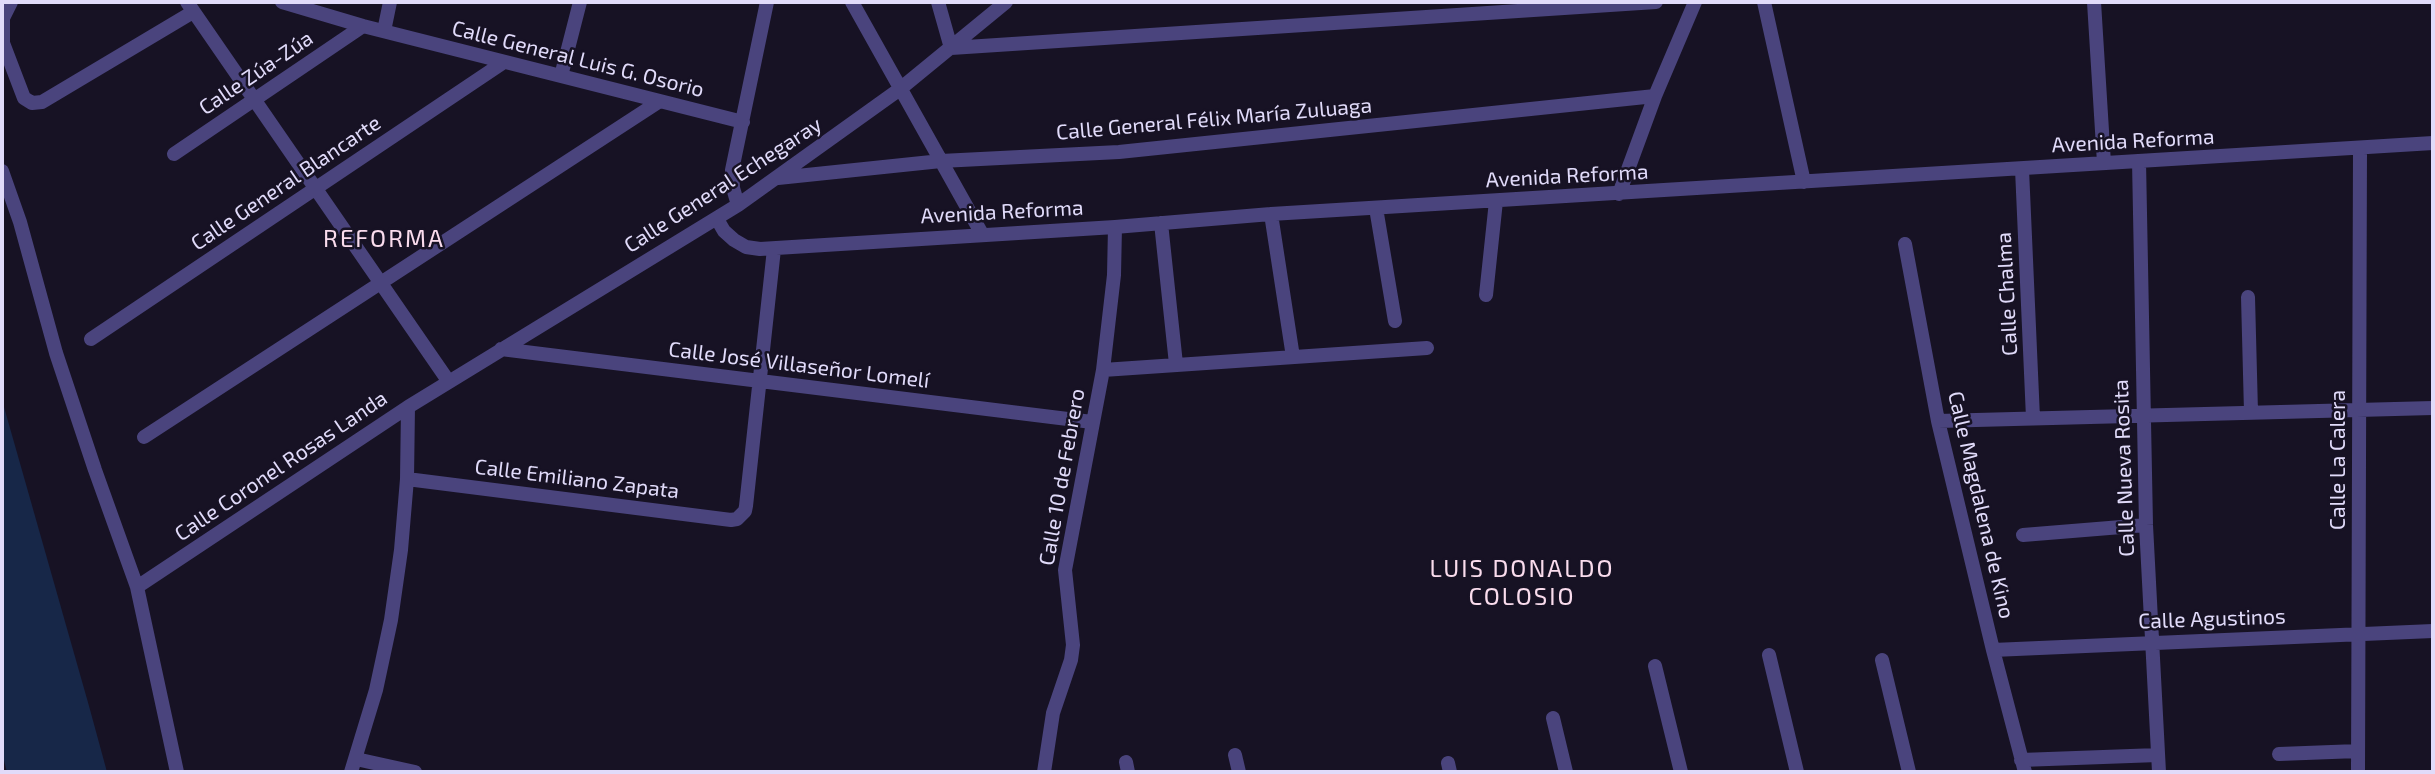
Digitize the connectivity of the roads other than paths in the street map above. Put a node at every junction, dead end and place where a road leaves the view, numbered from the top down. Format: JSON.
{"nodes":[{"id":1,"x":10,"y":2,"type":"edge"},
{"id":2,"x":282,"y":2,"type":"edge"},
{"id":3,"x":390,"y":2,"type":"edge"},
{"id":4,"x":580,"y":2,"type":"edge"},
{"id":5,"x":767,"y":2,"type":"edge"},
{"id":6,"x":852,"y":2,"type":"edge"},
{"id":7,"x":938,"y":2,"type":"edge"},
{"id":8,"x":1006,"y":2,"type":"edge"},
{"id":9,"x":1656,"y":2,"type":"edge"},
{"id":10,"x":1695,"y":2,"type":"edge"},
{"id":11,"x":1764,"y":2,"type":"edge"},
{"id":12,"x":2094,"y":2,"type":"edge"},
{"id":13,"x":190,"y":7,"type":"edge"},
{"id":14,"x":363,"y":26,"type":"junction"},
{"id":15,"x":384,"y":32,"type":"junction"},
{"id":16,"x":951,"y":48,"type":"junction"},
{"id":17,"x":504,"y":62,"type":"junction"},
{"id":18,"x":561,"y":76,"type":"junction"},
{"id":19,"x":900,"y":89,"type":"junction"},
{"id":20,"x":1655,"y":96,"type":"junction"},
{"id":21,"x":254,"y":100,"type":"junction"},
{"id":22,"x":660,"y":101,"type":"junction"},
{"id":23,"x":743,"y":121,"type":"junction"},
{"id":24,"x":2433,"y":143,"type":"edge"},
{"id":25,"x":2360,"y":149,"type":"junction"},
{"id":26,"x":174,"y":155,"type":"dead end"},
{"id":27,"x":2139,"y":161,"type":"junction"},
{"id":28,"x":941,"y":162,"type":"junction"},
{"id":29,"x":2104,"y":163,"type":"junction"},
{"id":30,"x":2022,"y":169,"type":"junction"},
{"id":31,"x":2,"y":171,"type":"edge"},
{"id":32,"x":777,"y":178,"type":"junction"},
{"id":33,"x":1804,"y":182,"type":"junction"},
{"id":34,"x":316,"y":189,"type":"junction"},
{"id":35,"x":1619,"y":194,"type":"junction"},
{"id":36,"x":1496,"y":201,"type":"junction"},
{"id":37,"x":738,"y":205,"type":"junction"},
{"id":38,"x":1377,"y":208,"type":"junction"},
{"id":39,"x":1271,"y":214,"type":"junction"},
{"id":40,"x":717,"y":219,"type":"junction"},
{"id":41,"x":1161,"y":223,"type":"junction"},
{"id":42,"x":1115,"y":227,"type":"junction"},
{"id":43,"x":982,"y":234,"type":"junction"},
{"id":44,"x":1905,"y":244,"type":"dead end"},
{"id":45,"x":774,"y":248,"type":"junction"},
{"id":46,"x":381,"y":283,"type":"junction"},
{"id":47,"x":1486,"y":295,"type":"dead end"},
{"id":48,"x":2248,"y":297,"type":"dead end"},
{"id":49,"x":1395,"y":321,"type":"dead end"},
{"id":50,"x":92,"y":339,"type":"dead end"},
{"id":51,"x":1427,"y":348,"type":"dead end"},
{"id":52,"x":501,"y":349,"type":"junction"},
{"id":53,"x":1293,"y":357,"type":"junction"},
{"id":54,"x":1176,"y":364,"type":"junction"},
{"id":55,"x":1103,"y":370,"type":"junction"},
{"id":56,"x":449,"y":382,"type":"junction"},
{"id":57,"x":760,"y":382,"type":"junction"},
{"id":58,"x":408,"y":407,"type":"junction"},
{"id":59,"x":2433,"y":408,"type":"edge"},
{"id":60,"x":2359,"y":410,"type":"junction"},
{"id":61,"x":2251,"y":412,"type":"junction"},
{"id":62,"x":2143,"y":415,"type":"junction"},
{"id":63,"x":2033,"y":418,"type":"junction"},
{"id":64,"x":1938,"y":421,"type":"junction"},
{"id":65,"x":1092,"y":422,"type":"junction"},
{"id":66,"x":144,"y":437,"type":"dead end"},
{"id":67,"x":407,"y":479,"type":"junction"},
{"id":68,"x":2146,"y":525,"type":"junction"},
{"id":69,"x":2023,"y":535,"type":"dead end"},
{"id":70,"x":137,"y":587,"type":"junction"},
{"id":71,"x":2433,"y":631,"type":"edge"},
{"id":72,"x":2358,"y":634,"type":"junction"},
{"id":73,"x":2151,"y":643,"type":"junction"},
{"id":74,"x":1993,"y":650,"type":"junction"},
{"id":75,"x":1769,"y":655,"type":"dead end"},
{"id":76,"x":1882,"y":660,"type":"dead end"},
{"id":77,"x":1655,"y":666,"type":"dead end"},
{"id":78,"x":1553,"y":718,"type":"dead end"},
{"id":79,"x":2358,"y":751,"type":"junction"},
{"id":80,"x":2278,"y":754,"type":"dead end"},
{"id":81,"x":1235,"y":755,"type":"dead end"},
{"id":82,"x":2158,"y":755,"type":"junction"},
{"id":83,"x":354,"y":765,"type":"edge"},
{"id":84,"x":2023,"y":766,"type":"edge"},
{"id":85,"x":177,"y":772,"type":"edge"},
{"id":86,"x":415,"y":772,"type":"edge"},
{"id":87,"x":1044,"y":772,"type":"edge"},
{"id":88,"x":1239,"y":772,"type":"edge"},
{"id":89,"x":1566,"y":772,"type":"edge"},
{"id":90,"x":1681,"y":772,"type":"edge"},
{"id":91,"x":1797,"y":772,"type":"edge"},
{"id":92,"x":1909,"y":772,"type":"edge"},
{"id":93,"x":2159,"y":772,"type":"edge"},
{"id":94,"x":2358,"y":772,"type":"edge"}],
"edges":[{"from":1,"to":13,"type":"street"},
{"from":2,"to":14,"type":"street","name":"Calle General Luis G. Osorio"},
{"from":3,"to":15,"type":"street"},
{"from":4,"to":18,"type":"street"},
{"from":5,"to":23,"type":"street"},
{"from":6,"to":19,"type":"street"},
{"from":7,"to":16,"type":"street"},
{"from":8,"to":16,"type":"street","name":"Calle General Echegaray"},
{"from":9,"to":16,"type":"street"},
{"from":10,"to":20,"type":"street"},
{"from":11,"to":33,"type":"street"},
{"from":12,"to":29,"type":"street"},
{"from":13,"to":21,"type":"street"},
{"from":14,"to":15,"type":"street","name":"Calle General Luis G. Osorio"},
{"from":14,"to":21,"type":"street","name":"Calle Zúa-Zúa"},
{"from":15,"to":17,"type":"street","name":"Calle General Luis G. Osorio"},
{"from":16,"to":19,"type":"street","name":"Calle General Echegaray"},
{"from":17,"to":18,"type":"street","name":"Calle General Luis G. Osorio"},
{"from":17,"to":34,"type":"street","name":"Calle General Blancarte"},
{"from":18,"to":22,"type":"street","name":"Calle General Luis G. Osorio"},
{"from":19,"to":28,"type":"street"},
{"from":19,"to":32,"type":"street","name":"Calle General Echegaray"},
{"from":20,"to":28,"type":"street","name":"Calle General Félix María Zuluaga"},
{"from":20,"to":35,"type":"street"},
{"from":21,"to":26,"type":"street","name":"Calle Zúa-Zúa"},
{"from":21,"to":34,"type":"street"},
{"from":22,"to":23,"type":"street","name":"Calle General Luis G. Osorio"},
{"from":22,"to":46,"type":"street"},
{"from":23,"to":37,"type":"street"},
{"from":24,"to":25,"type":"street","name":"Avenida Reforma"},
{"from":25,"to":27,"type":"street","name":"Avenida Reforma"},
{"from":25,"to":60,"type":"street","name":"Calle La Calera"},
{"from":27,"to":29,"type":"street","name":"Avenida Reforma"},
{"from":27,"to":62,"type":"street","name":"Calle Nueva Rosita"},
{"from":28,"to":32,"type":"street","name":"Calle General Félix María Zuluaga"},
{"from":28,"to":43,"type":"street"},
{"from":29,"to":30,"type":"street","name":"Avenida Reforma"},
{"from":30,"to":33,"type":"street","name":"Avenida Reforma"},
{"from":30,"to":63,"type":"street","name":"Calle Chalma"},
{"from":31,"to":70,"type":"street"},
{"from":32,"to":37,"type":"street","name":"Calle General Echegaray"},
{"from":33,"to":35,"type":"street","name":"Avenida Reforma"},
{"from":34,"to":46,"type":"street"},
{"from":34,"to":50,"type":"street","name":"Calle General Blancarte"},
{"from":35,"to":36,"type":"street","name":"Avenida Reforma"},
{"from":36,"to":38,"type":"street","name":"Avenida Reforma"},
{"from":36,"to":47,"type":"street"},
{"from":37,"to":40,"type":"street","name":"Calle General Echegaray"},
{"from":38,"to":39,"type":"street","name":"Avenida Reforma"},
{"from":38,"to":49,"type":"street"},
{"from":39,"to":41,"type":"street","name":"Avenida Reforma"},
{"from":39,"to":53,"type":"street"},
{"from":40,"to":45,"type":"street","name":"Avenida Reforma"},
{"from":40,"to":52,"type":"street","name":"Calle General Echegaray"},
{"from":41,"to":42,"type":"street","name":"Avenida Reforma"},
{"from":41,"to":54,"type":"street"},
{"from":42,"to":43,"type":"street","name":"Avenida Reforma"},
{"from":42,"to":55,"type":"street","name":"Calle 10 de Febrero"},
{"from":43,"to":45,"type":"street","name":"Avenida Reforma"},
{"from":44,"to":64,"type":"street","name":"Calle Magdalena de Kino"},
{"from":45,"to":57,"type":"street"},
{"from":46,"to":56,"type":"street"},
{"from":46,"to":66,"type":"street"},
{"from":48,"to":61,"type":"street"},
{"from":51,"to":53,"type":"street"},
{"from":52,"to":56,"type":"street","name":"Calle General Echegaray"},
{"from":52,"to":57,"type":"street","name":"Calle José Villaseñor Lomelí"},
{"from":53,"to":54,"type":"street"},
{"from":54,"to":55,"type":"street"},
{"from":55,"to":65,"type":"street","name":"Calle 10 de Febrero"},
{"from":56,"to":58,"type":"street","name":"Calle Coronel Rosas Landa"},
{"from":57,"to":65,"type":"street","name":"Calle José Villaseñor Lomelí"},
{"from":57,"to":67,"type":"street","name":"Calle Emiliano Zapata"},
{"from":58,"to":67,"type":"street"},
{"from":58,"to":70,"type":"street","name":"Calle Coronel Rosas Landa"},
{"from":59,"to":60,"type":"street"},
{"from":60,"to":61,"type":"street"},
{"from":60,"to":72,"type":"street","name":"Calle La Calera"},
{"from":61,"to":62,"type":"street"},
{"from":62,"to":63,"type":"street"},
{"from":62,"to":68,"type":"street","name":"Calle Nueva Rosita"},
{"from":63,"to":64,"type":"street"},
{"from":64,"to":74,"type":"street","name":"Calle Magdalena de Kino"},
{"from":65,"to":87,"type":"street","name":"Calle 10 de Febrero"},
{"from":67,"to":83,"type":"street"},
{"from":68,"to":69,"type":"street"},
{"from":68,"to":73,"type":"street","name":"Calle Nueva Rosita"},
{"from":70,"to":85,"type":"street"},
{"from":71,"to":72,"type":"street","name":"Calle Agustinos"},
{"from":72,"to":73,"type":"street","name":"Calle Agustinos"},
{"from":72,"to":79,"type":"street","name":"Calle La Calera"},
{"from":73,"to":74,"type":"street","name":"Calle Agustinos"},
{"from":73,"to":82,"type":"street","name":"Calle Nueva Rosita"},
{"from":74,"to":84,"type":"street","name":"Calle Magdalena de Kino"},
{"from":75,"to":91,"type":"street"},
{"from":76,"to":92,"type":"street"},
{"from":77,"to":90,"type":"street"},
{"from":78,"to":89,"type":"street"},
{"from":79,"to":80,"type":"street"},
{"from":79,"to":94,"type":"street","name":"Calle La Calera"},
{"from":81,"to":88,"type":"street"},
{"from":82,"to":84,"type":"street"},
{"from":82,"to":93,"type":"street","name":"Calle Nueva Rosita"},
{"from":83,"to":86,"type":"street"}]}
